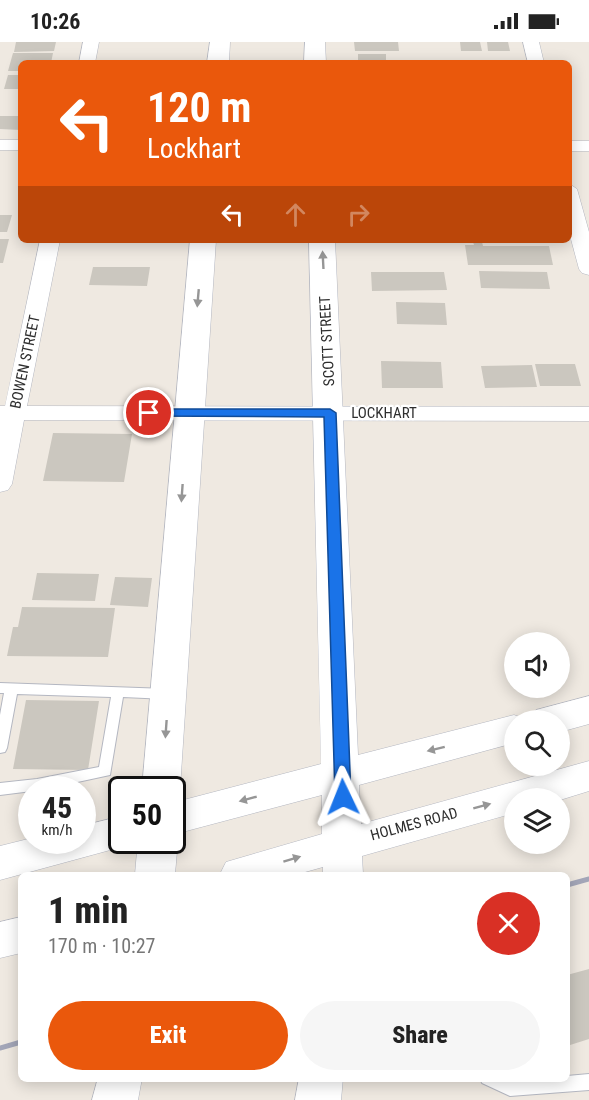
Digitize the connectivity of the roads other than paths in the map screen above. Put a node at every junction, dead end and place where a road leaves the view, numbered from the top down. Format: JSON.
{"nodes":[{"id":1,"x":92,"y":42,"type":"edge"},
{"id":2,"x":220,"y":42,"type":"edge"},
{"id":3,"x":315,"y":42,"type":"edge"},
{"id":4,"x":531,"y":42,"type":"edge"},
{"id":5,"x":88,"y":60,"type":"edge"},
{"id":6,"x":218,"y":60,"type":"edge"},
{"id":7,"x":315,"y":60,"type":"edge"},
{"id":8,"x":535,"y":60,"type":"edge"},
{"id":9,"x":0,"y":145,"type":"edge"},
{"id":10,"x":18,"y":145,"type":"edge"},
{"id":11,"x":572,"y":146,"type":"edge"},
{"id":12,"x":589,"y":146,"type":"edge"},
{"id":13,"x":573,"y":224,"type":"edge"},
{"id":14,"x":49,"y":243,"type":"edge"},
{"id":15,"x":203,"y":243,"type":"edge"},
{"id":16,"x":322,"y":243,"type":"edge"},
{"id":17,"x":589,"y":269,"type":"edge"},
{"id":18,"x":7,"y":413,"type":"edge"},
{"id":19,"x":188,"y":413,"type":"junction"},
{"id":20,"x":330,"y":413,"type":"junction"},
{"id":21,"x":589,"y":414,"type":"edge"},
{"id":22,"x":0,"y":484,"type":"edge"},
{"id":23,"x":6,"y":688,"type":"edge"},
{"id":24,"x":118,"y":691,"type":"junction"},
{"id":25,"x":168,"y":694,"type":"junction"},
{"id":26,"x":589,"y":710,"type":"edge"},
{"id":27,"x":570,"y":715,"type":"edge"},
{"id":28,"x":504,"y":732,"type":"edge"},
{"id":29,"x":0,"y":748,"type":"edge"},
{"id":30,"x":342,"y":773,"type":"junction"},
{"id":31,"x":163,"y":776,"type":"edge"},
{"id":32,"x":589,"y":776,"type":"edge"},
{"id":33,"x":0,"y":789,"type":"edge"},
{"id":34,"x":186,"y":815,"type":"edge"},
{"id":35,"x":108,"y":836,"type":"edge"},
{"id":36,"x":157,"y":854,"type":"edge"},
{"id":37,"x":344,"y":859,"type":"edge"},
{"id":38,"x":0,"y":863,"type":"edge"},
{"id":39,"x":155,"y":872,"type":"edge"},
{"id":40,"x":254,"y":872,"type":"edge"},
{"id":41,"x":18,"y":936,"type":"edge"},
{"id":42,"x":0,"y":940,"type":"edge"},
{"id":43,"x":119,"y":1082,"type":"edge"},
{"id":44,"x":320,"y":1082,"type":"edge"},
{"id":45,"x":497,"y":1082,"type":"edge"},
{"id":46,"x":589,"y":1083,"type":"edge"},
{"id":47,"x":115,"y":1100,"type":"edge"},
{"id":48,"x":318,"y":1100,"type":"edge"}],
"edges":[{"from":1,"to":5,"type":"street"},
{"from":2,"to":6,"type":"main road"},
{"from":3,"to":7,"type":"main road"},
{"from":4,"to":8,"type":"street"},
{"from":9,"to":10,"type":"street"},
{"from":11,"to":12,"type":"street"},
{"from":13,"to":17,"type":"street"},
{"from":14,"to":18,"type":"street","name":"BOWEN STREET"},
{"from":15,"to":19,"type":"main road","one_way":true},
{"from":20,"to":16,"type":"main road","name":"SCOTT STREET","one_way":true},
{"from":18,"to":19,"type":"street","name":"LOCKHART"},
{"from":18,"to":22,"type":"street","name":"BOWEN STREET"},
{"from":19,"to":20,"type":"street","name":"LOCKHART"},
{"from":19,"to":25,"type":"main road","one_way":true},
{"from":20,"to":21,"type":"street","name":"LOCKHART"},
{"from":20,"to":30,"type":"main road","name":"SCOTT STREET"},
{"from":23,"to":24,"type":"lane"},
{"from":23,"to":29,"type":"lane"},
{"from":24,"to":25,"type":"lane"},
{"from":24,"to":33,"type":"lane"},
{"from":25,"to":31,"type":"main road","one_way":true},
{"from":26,"to":27,"type":"main road"},
{"from":28,"to":30,"type":"main road","one_way":true},
{"from":30,"to":34,"type":"main road","one_way":true},
{"from":30,"to":37,"type":"main road","name":"SCOTT STREET"},
{"from":37,"to":32,"type":"main road","name":"HOLMES ROAD","one_way":true},
{"from":35,"to":38,"type":"main road"},
{"from":36,"to":39,"type":"main road"},
{"from":40,"to":37,"type":"main road","name":"HOLMES ROAD","one_way":true},
{"from":41,"to":42,"type":"main road"},
{"from":43,"to":47,"type":"main road"},
{"from":44,"to":48,"type":"main road"},
{"from":45,"to":46,"type":"lane"}]}
